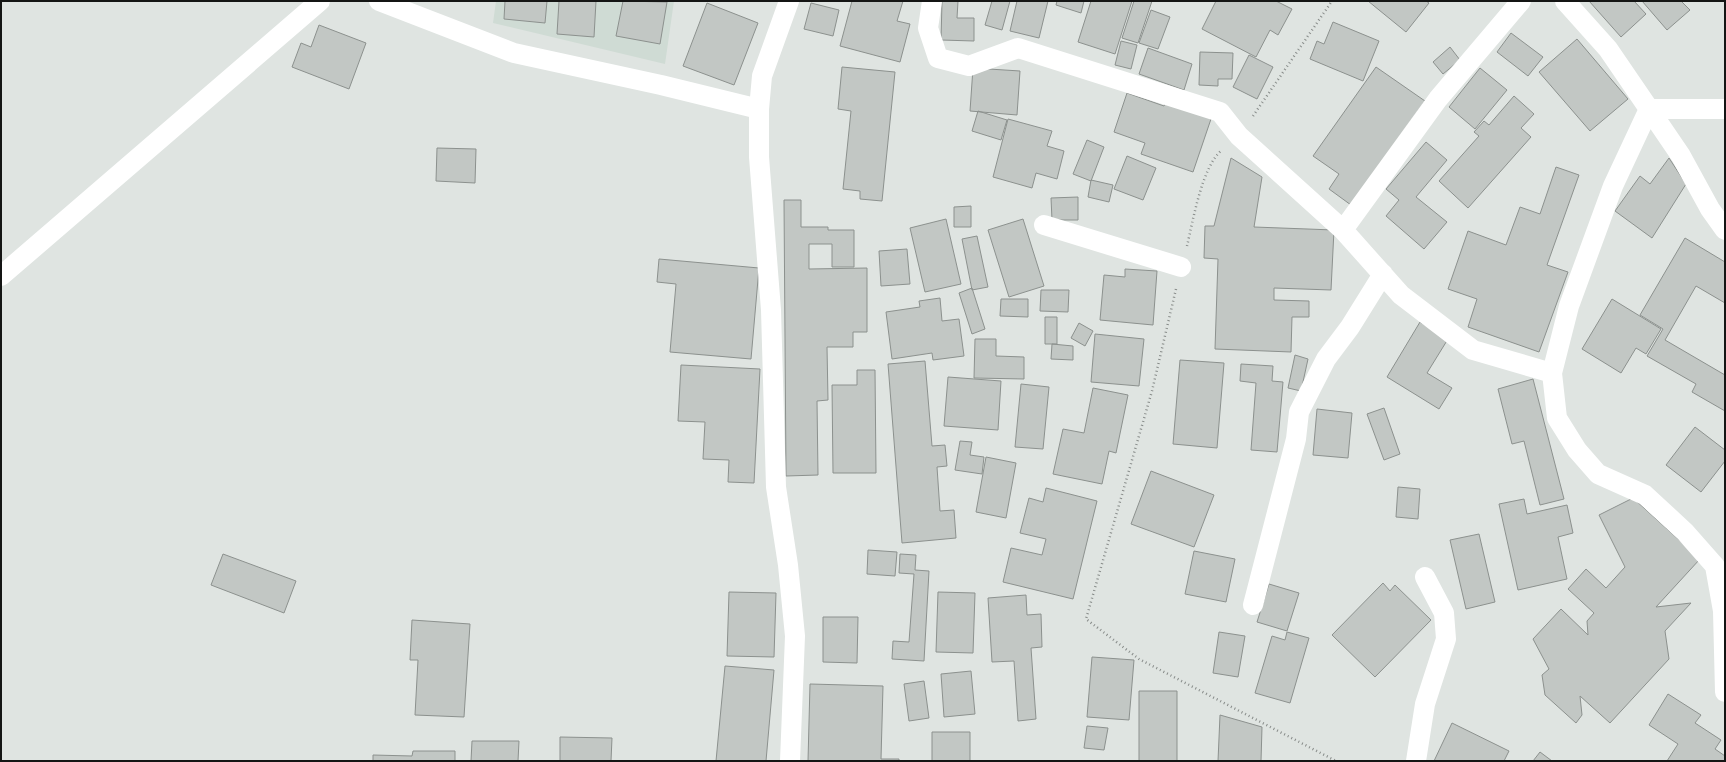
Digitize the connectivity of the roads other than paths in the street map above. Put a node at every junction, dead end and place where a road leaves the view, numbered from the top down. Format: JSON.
{"nodes":[{"id":1,"x":320,"y":1,"type":"edge"},
{"id":2,"x":379,"y":1,"type":"edge"},
{"id":3,"x":789,"y":1,"type":"edge"},
{"id":4,"x":932,"y":1,"type":"edge"},
{"id":5,"x":1521,"y":1,"type":"edge"},
{"id":6,"x":1565,"y":1,"type":"edge"},
{"id":7,"x":758,"y":109,"type":"junction"},
{"id":8,"x":1649,"y":109,"type":"junction"},
{"id":9,"x":1725,"y":109,"type":"edge"},
{"id":10,"x":1044,"y":226,"type":"dead end"},
{"id":11,"x":1343,"y":230,"type":"junction"},
{"id":12,"x":1725,"y":230,"type":"edge"},
{"id":13,"x":1182,"y":267,"type":"road end"},
{"id":14,"x":1383,"y":274,"type":"junction"},
{"id":15,"x":1,"y":276,"type":"edge"},
{"id":16,"x":1552,"y":373,"type":"junction"},
{"id":17,"x":1424,"y":577,"type":"dead end"},
{"id":18,"x":1253,"y":605,"type":"dead end"},
{"id":19,"x":1725,"y":692,"type":"edge"},
{"id":20,"x":790,"y":761,"type":"edge"},
{"id":21,"x":1416,"y":761,"type":"edge"}],
"edges":[{"from":1,"to":15,"type":"street"},
{"from":2,"to":7,"type":"street"},
{"from":3,"to":7,"type":"street"},
{"from":4,"to":11,"type":"street"},
{"from":5,"to":11,"type":"street"},
{"from":6,"to":8,"type":"street"},
{"from":7,"to":20,"type":"street"},
{"from":8,"to":9,"type":"street"},
{"from":8,"to":12,"type":"street"},
{"from":8,"to":16,"type":"street"},
{"from":10,"to":13,"type":"street"},
{"from":11,"to":14,"type":"street"},
{"from":14,"to":16,"type":"street"},
{"from":14,"to":18,"type":"street"},
{"from":16,"to":19,"type":"street"},
{"from":17,"to":21,"type":"street"}]}
